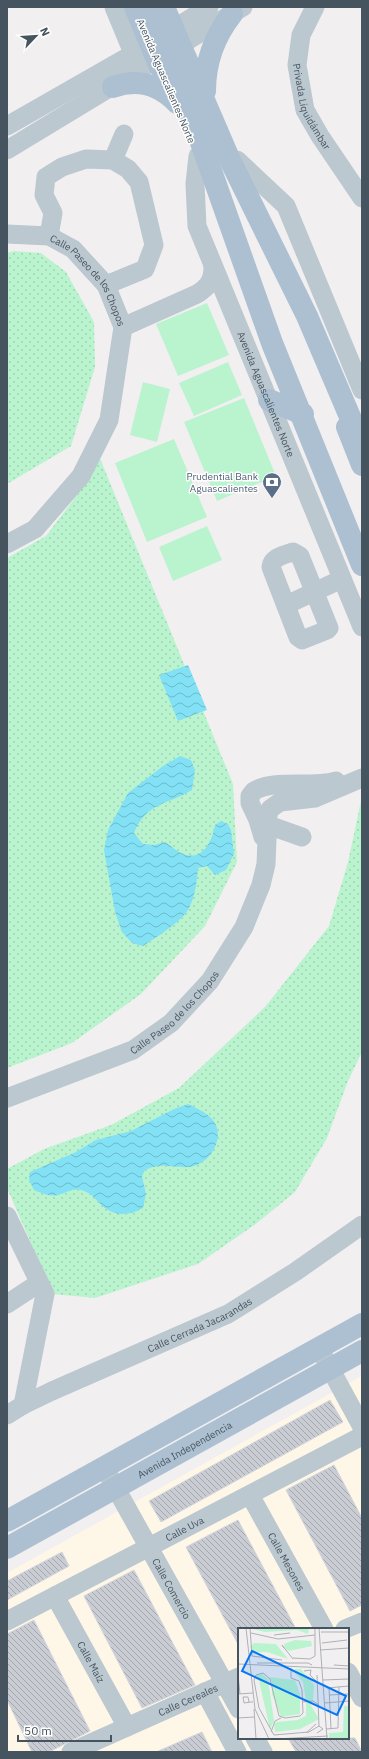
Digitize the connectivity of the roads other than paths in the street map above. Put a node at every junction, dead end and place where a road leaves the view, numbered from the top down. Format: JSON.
{"nodes":[{"id":1,"x":114,"y":7,"type":"edge"},
{"id":2,"x":135,"y":7,"type":"edge"},
{"id":3,"x":147,"y":7,"type":"edge"},
{"id":4,"x":164,"y":7,"type":"edge"},
{"id":5,"x":208,"y":7,"type":"edge"},
{"id":6,"x":315,"y":7,"type":"edge"},
{"id":7,"x":238,"y":10,"type":"edge"},
{"id":8,"x":180,"y":25,"type":"edge"},
{"id":9,"x":145,"y":57,"type":"junction"},
{"id":10,"x":113,"y":87,"type":"junction"},
{"id":11,"x":205,"y":91,"type":"junction"},
{"id":12,"x":177,"y":103,"type":"junction"},
{"id":13,"x":7,"y":126,"type":"edge"},
{"id":14,"x":124,"y":134,"type":"dead end"},
{"id":15,"x":7,"y":150,"type":"edge"},
{"id":16,"x":198,"y":156,"type":"junction"},
{"id":17,"x":113,"y":160,"type":"junction"},
{"id":18,"x":237,"y":160,"type":"junction"},
{"id":19,"x":362,"y":198,"type":"edge"},
{"id":20,"x":7,"y":234,"type":"edge"},
{"id":21,"x":48,"y":236,"type":"junction"},
{"id":22,"x":213,"y":267,"type":"junction"},
{"id":23,"x":106,"y":285,"type":"junction"},
{"id":24,"x":197,"y":294,"type":"junction"},
{"id":25,"x":228,"y":302,"type":"junction"},
{"id":26,"x":123,"y":327,"type":"junction"},
{"id":27,"x":362,"y":390,"type":"edge"},
{"id":28,"x":269,"y":400,"type":"junction"},
{"id":29,"x":303,"y":414,"type":"junction"},
{"id":30,"x":361,"y":454,"type":"edge"},
{"id":31,"x":7,"y":544,"type":"edge"},
{"id":32,"x":362,"y":555,"type":"edge"},
{"id":33,"x":362,"y":565,"type":"edge"},
{"id":34,"x":342,"y":579,"type":"junction"},
{"id":35,"x":314,"y":592,"type":"junction"},
{"id":36,"x":286,"y":605,"type":"junction"},
{"id":37,"x":362,"y":627,"type":"edge"},
{"id":38,"x":362,"y":771,"type":"edge"},
{"id":39,"x":362,"y":778,"type":"edge"},
{"id":40,"x":268,"y":825,"type":"junction"},
{"id":41,"x":302,"y":837,"type":"dead end"},
{"id":42,"x":267,"y":852,"type":"junction"},
{"id":43,"x":7,"y":1098,"type":"edge"},
{"id":44,"x":7,"y":1216,"type":"edge"},
{"id":45,"x":361,"y":1224,"type":"edge"},
{"id":46,"x":39,"y":1284,"type":"junction"},
{"id":47,"x":7,"y":1304,"type":"edge"},
{"id":48,"x":362,"y":1324,"type":"edge"},
{"id":49,"x":319,"y":1348,"type":"junction"},
{"id":50,"x":362,"y":1351,"type":"edge"},
{"id":51,"x":31,"y":1368,"type":"junction"},
{"id":52,"x":330,"y":1368,"type":"junction"},
{"id":53,"x":52,"y":1391,"type":"junction"},
{"id":54,"x":23,"y":1405,"type":"junction"},
{"id":55,"x":7,"y":1415,"type":"edge"},
{"id":56,"x":362,"y":1427,"type":"edge"},
{"id":57,"x":362,"y":1436,"type":"edge"},
{"id":58,"x":104,"y":1467,"type":"junction"},
{"id":59,"x":116,"y":1489,"type":"junction"},
{"id":60,"x":250,"y":1495,"type":"junction"},
{"id":61,"x":7,"y":1521,"type":"edge"},
{"id":62,"x":7,"y":1548,"type":"edge"},
{"id":63,"x":148,"y":1548,"type":"junction"},
{"id":64,"x":55,"y":1596,"type":"junction"},
{"id":65,"x":7,"y":1622,"type":"edge"},
{"id":66,"x":362,"y":1622,"type":"edge"},
{"id":67,"x":323,"y":1628,"type":"edge"},
{"id":68,"x":348,"y":1628,"type":"edge"},
{"id":69,"x":349,"y":1674,"type":"edge"},
{"id":70,"x":232,"y":1680,"type":"edge"},
{"id":71,"x":205,"y":1692,"type":"junction"},
{"id":72,"x":362,"y":1698,"type":"edge"},
{"id":73,"x":238,"y":1706,"type":"edge"},
{"id":74,"x":127,"y":1727,"type":"junction"},
{"id":75,"x":256,"y":1739,"type":"edge"},
{"id":76,"x":71,"y":1752,"type":"edge"},
{"id":77,"x":237,"y":1752,"type":"edge"},
{"id":78,"x":263,"y":1752,"type":"edge"}],
"edges":[{"from":1,"to":9,"type":"street","name":"Avenida Aguascalientes Norte"},
{"from":2,"to":9,"type":"main road","name":"Avenida Aguascalientes Norte"},
{"from":3,"to":33,"type":"main road","bridge":true},
{"from":4,"to":30,"type":"main road","bridge":true},
{"from":5,"to":8,"type":"street"},
{"from":6,"to":19,"type":"street","name":"Privada Liquidámbar"},
{"from":7,"to":8,"type":"street"},
{"from":7,"to":11,"type":"main road"},
{"from":8,"to":9,"type":"street"},
{"from":8,"to":11,"type":"main road"},
{"from":9,"to":10,"type":"street"},
{"from":9,"to":12,"type":"main road","name":"Avenida Aguascalientes Norte"},
{"from":9,"to":13,"type":"street"},
{"from":10,"to":12,"type":"main road"},
{"from":10,"to":15,"type":"street"},
{"from":11,"to":18,"type":"main road"},
{"from":12,"to":16,"type":"main road","name":"Avenida Aguascalientes Norte"},
{"from":14,"to":17,"type":"street"},
{"from":16,"to":22,"type":"street","name":"Avenida Aguascalientes Norte"},
{"from":16,"to":29,"type":"main road","name":"Avenida Aguascalientes Norte"},
{"from":17,"to":21,"type":"street"},
{"from":17,"to":23,"type":"street"},
{"from":18,"to":27,"type":"street"},
{"from":18,"to":30,"type":"main road"},
{"from":20,"to":21,"type":"street","name":"Calle Paseo de los Chopos"},
{"from":21,"to":23,"type":"street","name":"Calle Paseo de los Chopos"},
{"from":22,"to":24,"type":"street"},
{"from":22,"to":25,"type":"street","name":"Avenida Aguascalientes Norte"},
{"from":23,"to":26,"type":"street","name":"Calle Paseo de los Chopos"},
{"from":24,"to":25,"type":"street"},
{"from":24,"to":26,"type":"street"},
{"from":25,"to":28,"type":"street","name":"Avenida Aguascalientes Norte"},
{"from":26,"to":31,"type":"street","name":"Calle Paseo de los Chopos"},
{"from":28,"to":29,"type":"main road"},
{"from":28,"to":34,"type":"street","name":"Avenida Aguascalientes Norte"},
{"from":29,"to":32,"type":"main road","name":"Avenida Aguascalientes Norte"},
{"from":34,"to":35,"type":"street"},
{"from":34,"to":37,"type":"street","name":"Avenida Aguascalientes Norte"},
{"from":35,"to":36,"type":"street"},
{"from":35,"to":36,"type":"street"},
{"from":35,"to":36,"type":"street"},
{"from":38,"to":42,"type":"street","name":"Calle Paseo de los Chopos"},
{"from":39,"to":40,"type":"street","name":"Calle Paseo de los Chopos"},
{"from":40,"to":41,"type":"street"},
{"from":40,"to":42,"type":"street","name":"Calle Paseo de los Chopos"},
{"from":42,"to":43,"type":"street","name":"Calle Paseo de los Chopos"},
{"from":44,"to":46,"type":"street"},
{"from":45,"to":53,"type":"street","name":"Calle Cerrada Jacarandas"},
{"from":46,"to":47,"type":"street"},
{"from":46,"to":51,"type":"street"},
{"from":48,"to":49,"type":"main road"},
{"from":49,"to":52,"type":"street"},
{"from":49,"to":58,"type":"main road"},
{"from":50,"to":52,"type":"main road","name":"Avenida Independencia"},
{"from":51,"to":53,"type":"street"},
{"from":51,"to":54,"type":"street"},
{"from":52,"to":56,"type":"street"},
{"from":52,"to":59,"type":"main road","name":"Avenida Independencia"},
{"from":53,"to":54,"type":"street","name":"Calle Cerrada Jacarandas"},
{"from":54,"to":55,"type":"street"},
{"from":57,"to":60,"type":"street","name":"Calle Uva"},
{"from":58,"to":59,"type":"street","name":"Calle Comercio"},
{"from":58,"to":61,"type":"main road"},
{"from":59,"to":62,"type":"main road","name":"Avenida Independencia"},
{"from":59,"to":63,"type":"street","name":"Calle Comercio"},
{"from":60,"to":63,"type":"street","name":"Calle Uva"},
{"from":60,"to":67,"type":"street","name":"Calle Mesones"},
{"from":63,"to":64,"type":"street","name":"Calle Uva"},
{"from":63,"to":70,"type":"street","name":"Calle Comercio"},
{"from":64,"to":65,"type":"street","name":"Calle Uva"},
{"from":64,"to":74,"type":"street","name":"Calle Maíz"},
{"from":66,"to":68,"type":"street"},
{"from":69,"to":72,"type":"street"},
{"from":70,"to":71,"type":"street","name":"Calle Cereales"},
{"from":70,"to":73,"type":"street","name":"Calle Comercio"},
{"from":71,"to":74,"type":"street","name":"Calle Cereales"},
{"from":71,"to":77,"type":"street"},
{"from":74,"to":76,"type":"street","name":"Calle Cereales"},
{"from":75,"to":78,"type":"street"}]}
